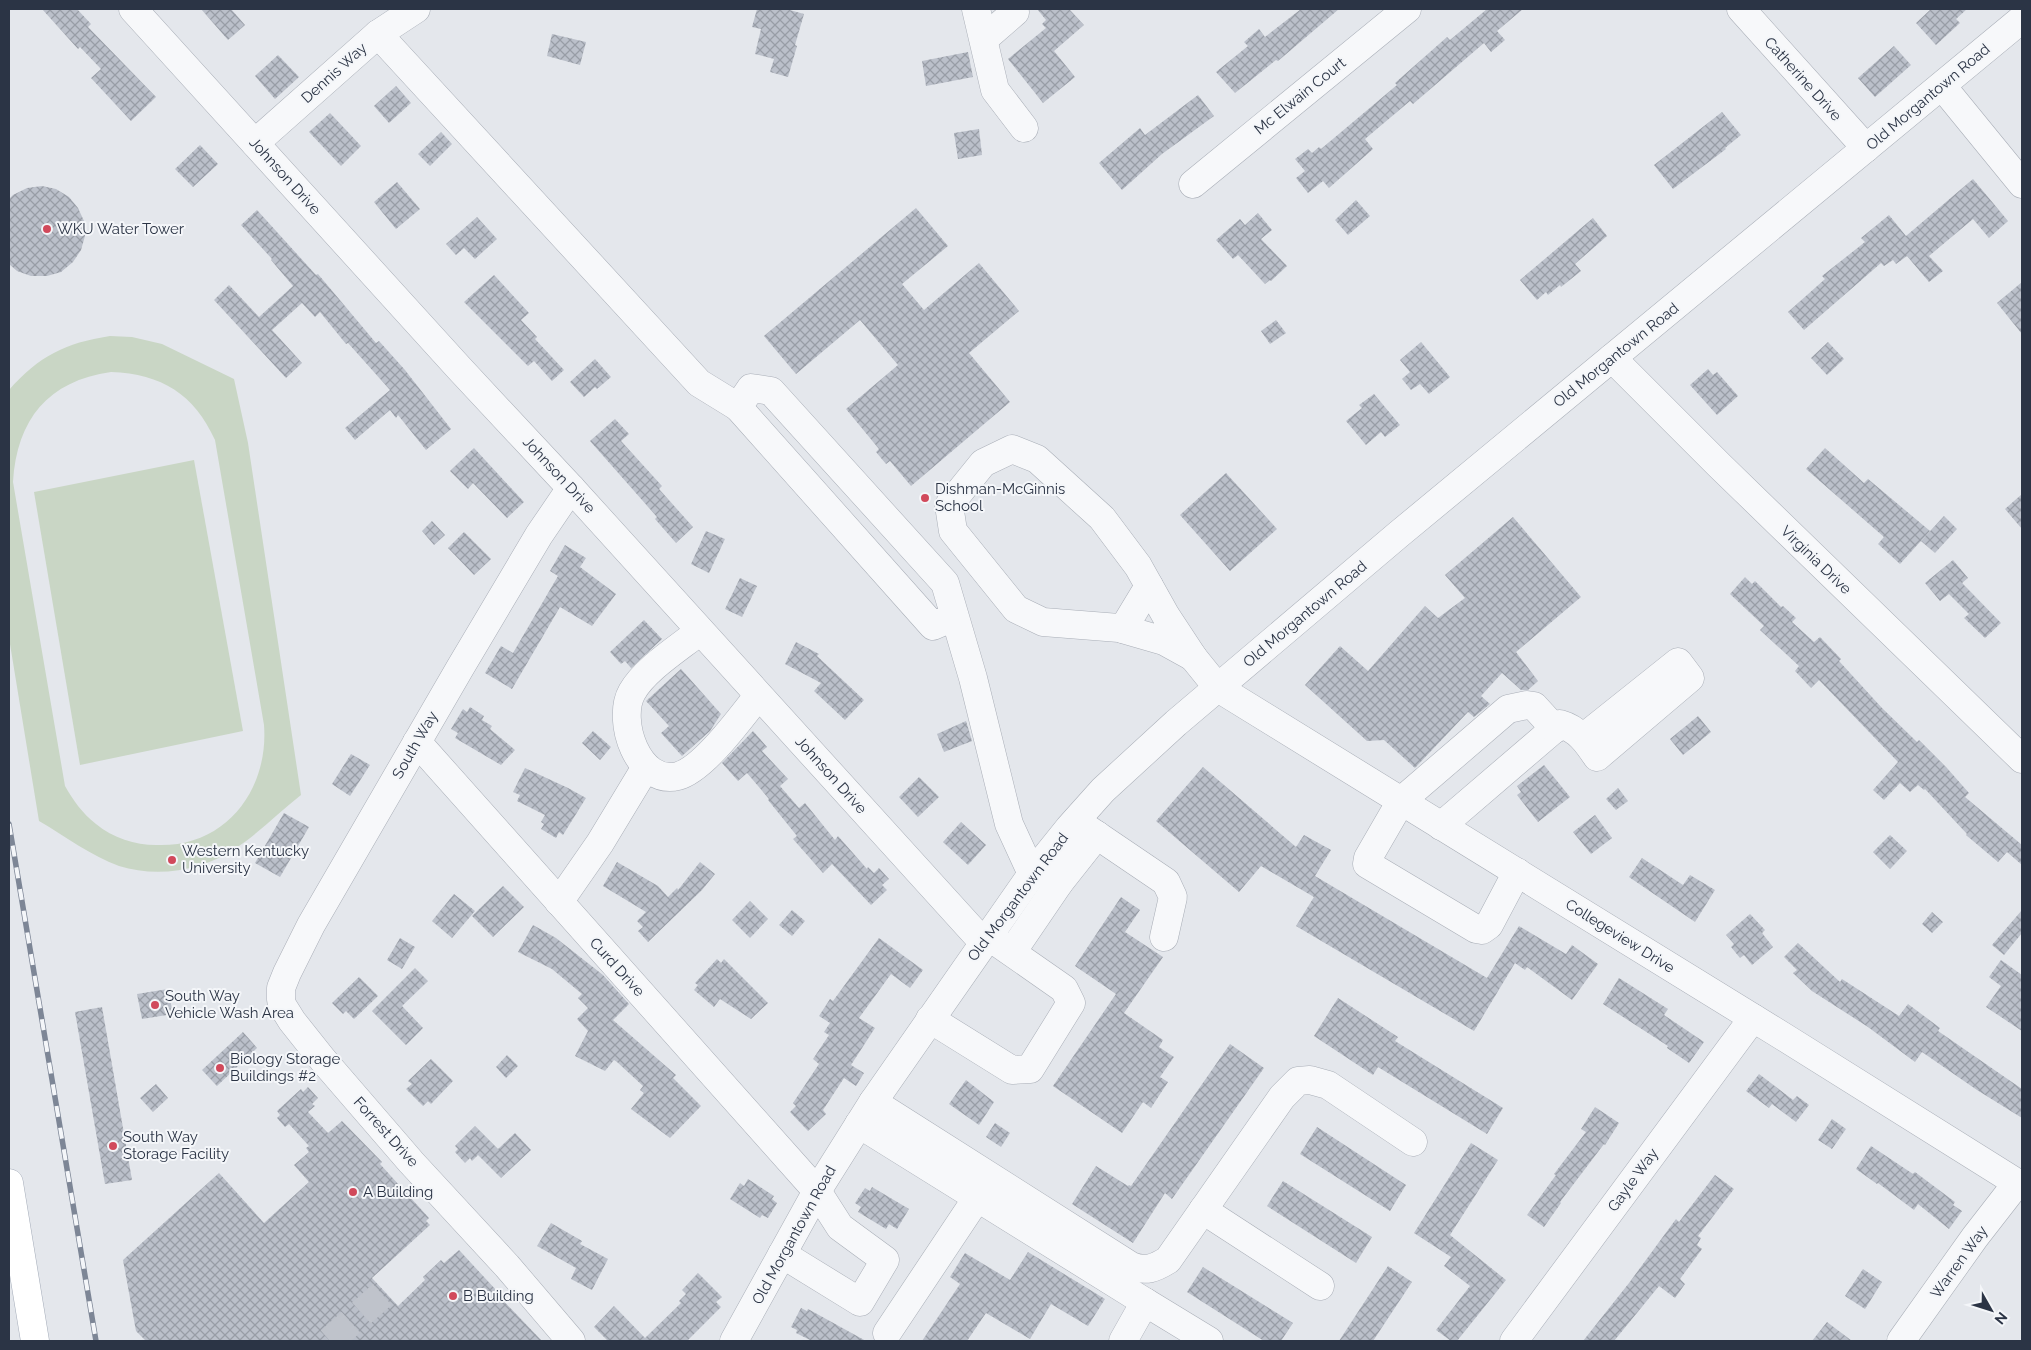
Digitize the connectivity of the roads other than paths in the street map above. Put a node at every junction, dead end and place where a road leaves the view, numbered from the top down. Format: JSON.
{"nodes":[{"id":1,"x":133,"y":9,"type":"edge"},
{"id":2,"x":416,"y":9,"type":"edge"},
{"id":3,"x":976,"y":9,"type":"edge"},
{"id":4,"x":1407,"y":9,"type":"edge"},
{"id":5,"x":1741,"y":9,"type":"edge"},
{"id":6,"x":1015,"y":12,"type":"dead end"},
{"id":7,"x":2022,"y":19,"type":"edge"},
{"id":8,"x":378,"y":34,"type":"junction"},
{"id":9,"x":984,"y":38,"type":"junction"},
{"id":10,"x":1942,"y":86,"type":"junction"},
{"id":11,"x":1024,"y":128,"type":"dead end"},
{"id":12,"x":255,"y":144,"type":"junction"},
{"id":13,"x":1866,"y":148,"type":"junction"},
{"id":14,"x":1193,"y":184,"type":"dead end"},
{"id":15,"x":2022,"y":184,"type":"edge"},
{"id":16,"x":1612,"y":358,"type":"junction"},
{"id":17,"x":738,"y":407,"type":"junction"},
{"id":18,"x":572,"y":488,"type":"junction"},
{"id":19,"x":1149,"y":586,"type":"junction"},
{"id":20,"x":954,"y":617,"type":"junction"},
{"id":21,"x":1124,"y":629,"type":"junction"},
{"id":22,"x":700,"y":631,"type":"junction"},
{"id":23,"x":1193,"y":657,"type":"junction"},
{"id":24,"x":1218,"y":688,"type":"junction"},
{"id":25,"x":758,"y":696,"type":"junction"},
{"id":26,"x":1555,"y":729,"type":"junction"},
{"id":27,"x":1584,"y":737,"type":"dead end"},
{"id":28,"x":416,"y":742,"type":"junction"},
{"id":29,"x":2022,"y":759,"type":"edge"},
{"id":30,"x":646,"y":767,"type":"junction"},
{"id":31,"x":1401,"y":801,"type":"junction"},
{"id":32,"x":1441,"y":826,"type":"junction"},
{"id":33,"x":1086,"y":828,"type":"junction"},
{"id":34,"x":1035,"y":870,"type":"junction"},
{"id":35,"x":1517,"y":872,"type":"junction"},
{"id":36,"x":1059,"y":883,"type":"junction"},
{"id":37,"x":559,"y":902,"type":"junction"},
{"id":38,"x":1164,"y":937,"type":"dead end"},
{"id":39,"x":985,"y":939,"type":"junction"},
{"id":40,"x":1012,"y":952,"type":"junction"},
{"id":41,"x":284,"y":1010,"type":"joint"},
{"id":42,"x":1753,"y":1018,"type":"junction"},
{"id":43,"x":930,"y":1019,"type":"junction"},
{"id":44,"x":866,"y":1113,"type":"junction"},
{"id":45,"x":1413,"y":1142,"type":"dead end"},
{"id":46,"x":2019,"y":1185,"type":"edge"},
{"id":47,"x":9,"y":1192,"type":"edge"},
{"id":48,"x":817,"y":1192,"type":"junction"},
{"id":49,"x":977,"y":1198,"type":"junction"},
{"id":50,"x":1203,"y":1210,"type":"junction"},
{"id":51,"x":782,"y":1254,"type":"junction"},
{"id":52,"x":1320,"y":1286,"type":"dead end"},
{"id":53,"x":1145,"y":1302,"type":"junction"},
{"id":54,"x":887,"y":1333,"type":"dead end"},
{"id":55,"x":35,"y":1341,"type":"edge"},
{"id":56,"x":571,"y":1341,"type":"edge"},
{"id":57,"x":734,"y":1341,"type":"edge"},
{"id":58,"x":1123,"y":1341,"type":"edge"},
{"id":59,"x":1209,"y":1341,"type":"edge"},
{"id":60,"x":1514,"y":1341,"type":"edge"},
{"id":61,"x":1901,"y":1341,"type":"edge"}],
"edges":[{"from":1,"to":12,"type":"street","name":"Johnson Drive"},
{"from":2,"to":8,"type":"street","name":"Dennis Way"},
{"from":3,"to":9,"type":"street"},
{"from":4,"to":14,"type":"street","name":"Mc Elwain Court"},
{"from":5,"to":13,"type":"street","name":"Catherine Drive"},
{"from":6,"to":9,"type":"street"},
{"from":7,"to":10,"type":"street","name":"Old Morgantown Road"},
{"from":8,"to":12,"type":"street","name":"Dennis Way"},
{"from":8,"to":17,"type":"street"},
{"from":9,"to":11,"type":"street"},
{"from":10,"to":13,"type":"street","name":"Old Morgantown Road"},
{"from":10,"to":15,"type":"street"},
{"from":12,"to":18,"type":"street","name":"Johnson Drive"},
{"from":13,"to":16,"type":"street","name":"Old Morgantown Road"},
{"from":16,"to":24,"type":"street","name":"Old Morgantown Road"},
{"from":16,"to":29,"type":"street","name":"Virginia Drive"},
{"from":17,"to":20,"type":"street"},
{"from":17,"to":20,"type":"street"},
{"from":18,"to":22,"type":"street","name":"Johnson Drive"},
{"from":18,"to":28,"type":"street","name":"South Way"},
{"from":19,"to":21,"type":"street"},
{"from":19,"to":21,"type":"street","name":"Collegeview Drive"},
{"from":19,"to":23,"type":"street","name":"Collegeview Drive"},
{"from":20,"to":34,"type":"street"},
{"from":21,"to":23,"type":"street","name":"Collegeview Drive"},
{"from":22,"to":25,"type":"street","name":"Johnson Drive"},
{"from":22,"to":30,"type":"street"},
{"from":23,"to":24,"type":"street","name":"Collegeview Drive"},
{"from":24,"to":31,"type":"street","name":"Collegeview Drive"},
{"from":24,"to":33,"type":"street","name":"Old Morgantown Road"},
{"from":25,"to":30,"type":"street"},
{"from":25,"to":39,"type":"street","name":"Johnson Drive"},
{"from":26,"to":27,"type":"street"},
{"from":26,"to":31,"type":"street"},
{"from":26,"to":32,"type":"street"},
{"from":28,"to":37,"type":"street","name":"Curd Drive"},
{"from":28,"to":41,"type":"street","name":"South Way"},
{"from":30,"to":37,"type":"street"},
{"from":31,"to":32,"type":"street","name":"Collegeview Drive"},
{"from":31,"to":35,"type":"street"},
{"from":32,"to":35,"type":"street","name":"Collegeview Drive"},
{"from":33,"to":34,"type":"street","name":"Old Morgantown Road"},
{"from":33,"to":36,"type":"street"},
{"from":33,"to":38,"type":"street"},
{"from":34,"to":36,"type":"street"},
{"from":34,"to":39,"type":"street","name":"Old Morgantown Road"},
{"from":35,"to":42,"type":"street","name":"Collegeview Drive"},
{"from":36,"to":40,"type":"street"},
{"from":37,"to":48,"type":"street","name":"Curd Drive"},
{"from":39,"to":40,"type":"street","name":"Johnson Drive"},
{"from":39,"to":43,"type":"street","name":"Old Morgantown Road"},
{"from":40,"to":43,"type":"street","name":"Johnson Drive"},
{"from":41,"to":56,"type":"street","name":"Forrest Drive"},
{"from":42,"to":46,"type":"street","name":"Collegeview Drive"},
{"from":42,"to":60,"type":"street","name":"Gayle Way"},
{"from":43,"to":44,"type":"street","name":"Old Morgantown Road"},
{"from":44,"to":48,"type":"street","name":"Old Morgantown Road"},
{"from":44,"to":49,"type":"street"},
{"from":44,"to":50,"type":"street"},
{"from":45,"to":50,"type":"street"},
{"from":46,"to":61,"type":"street","name":"Warren Way"},
{"from":47,"to":55,"type":"main road"},
{"from":48,"to":51,"type":"street","name":"Old Morgantown Road"},
{"from":48,"to":51,"type":"street","name":"Curd Drive"},
{"from":49,"to":53,"type":"street"},
{"from":49,"to":54,"type":"street"},
{"from":50,"to":52,"type":"street"},
{"from":51,"to":57,"type":"street","name":"Old Morgantown Road"},
{"from":53,"to":58,"type":"street"},
{"from":53,"to":59,"type":"street"}]}
